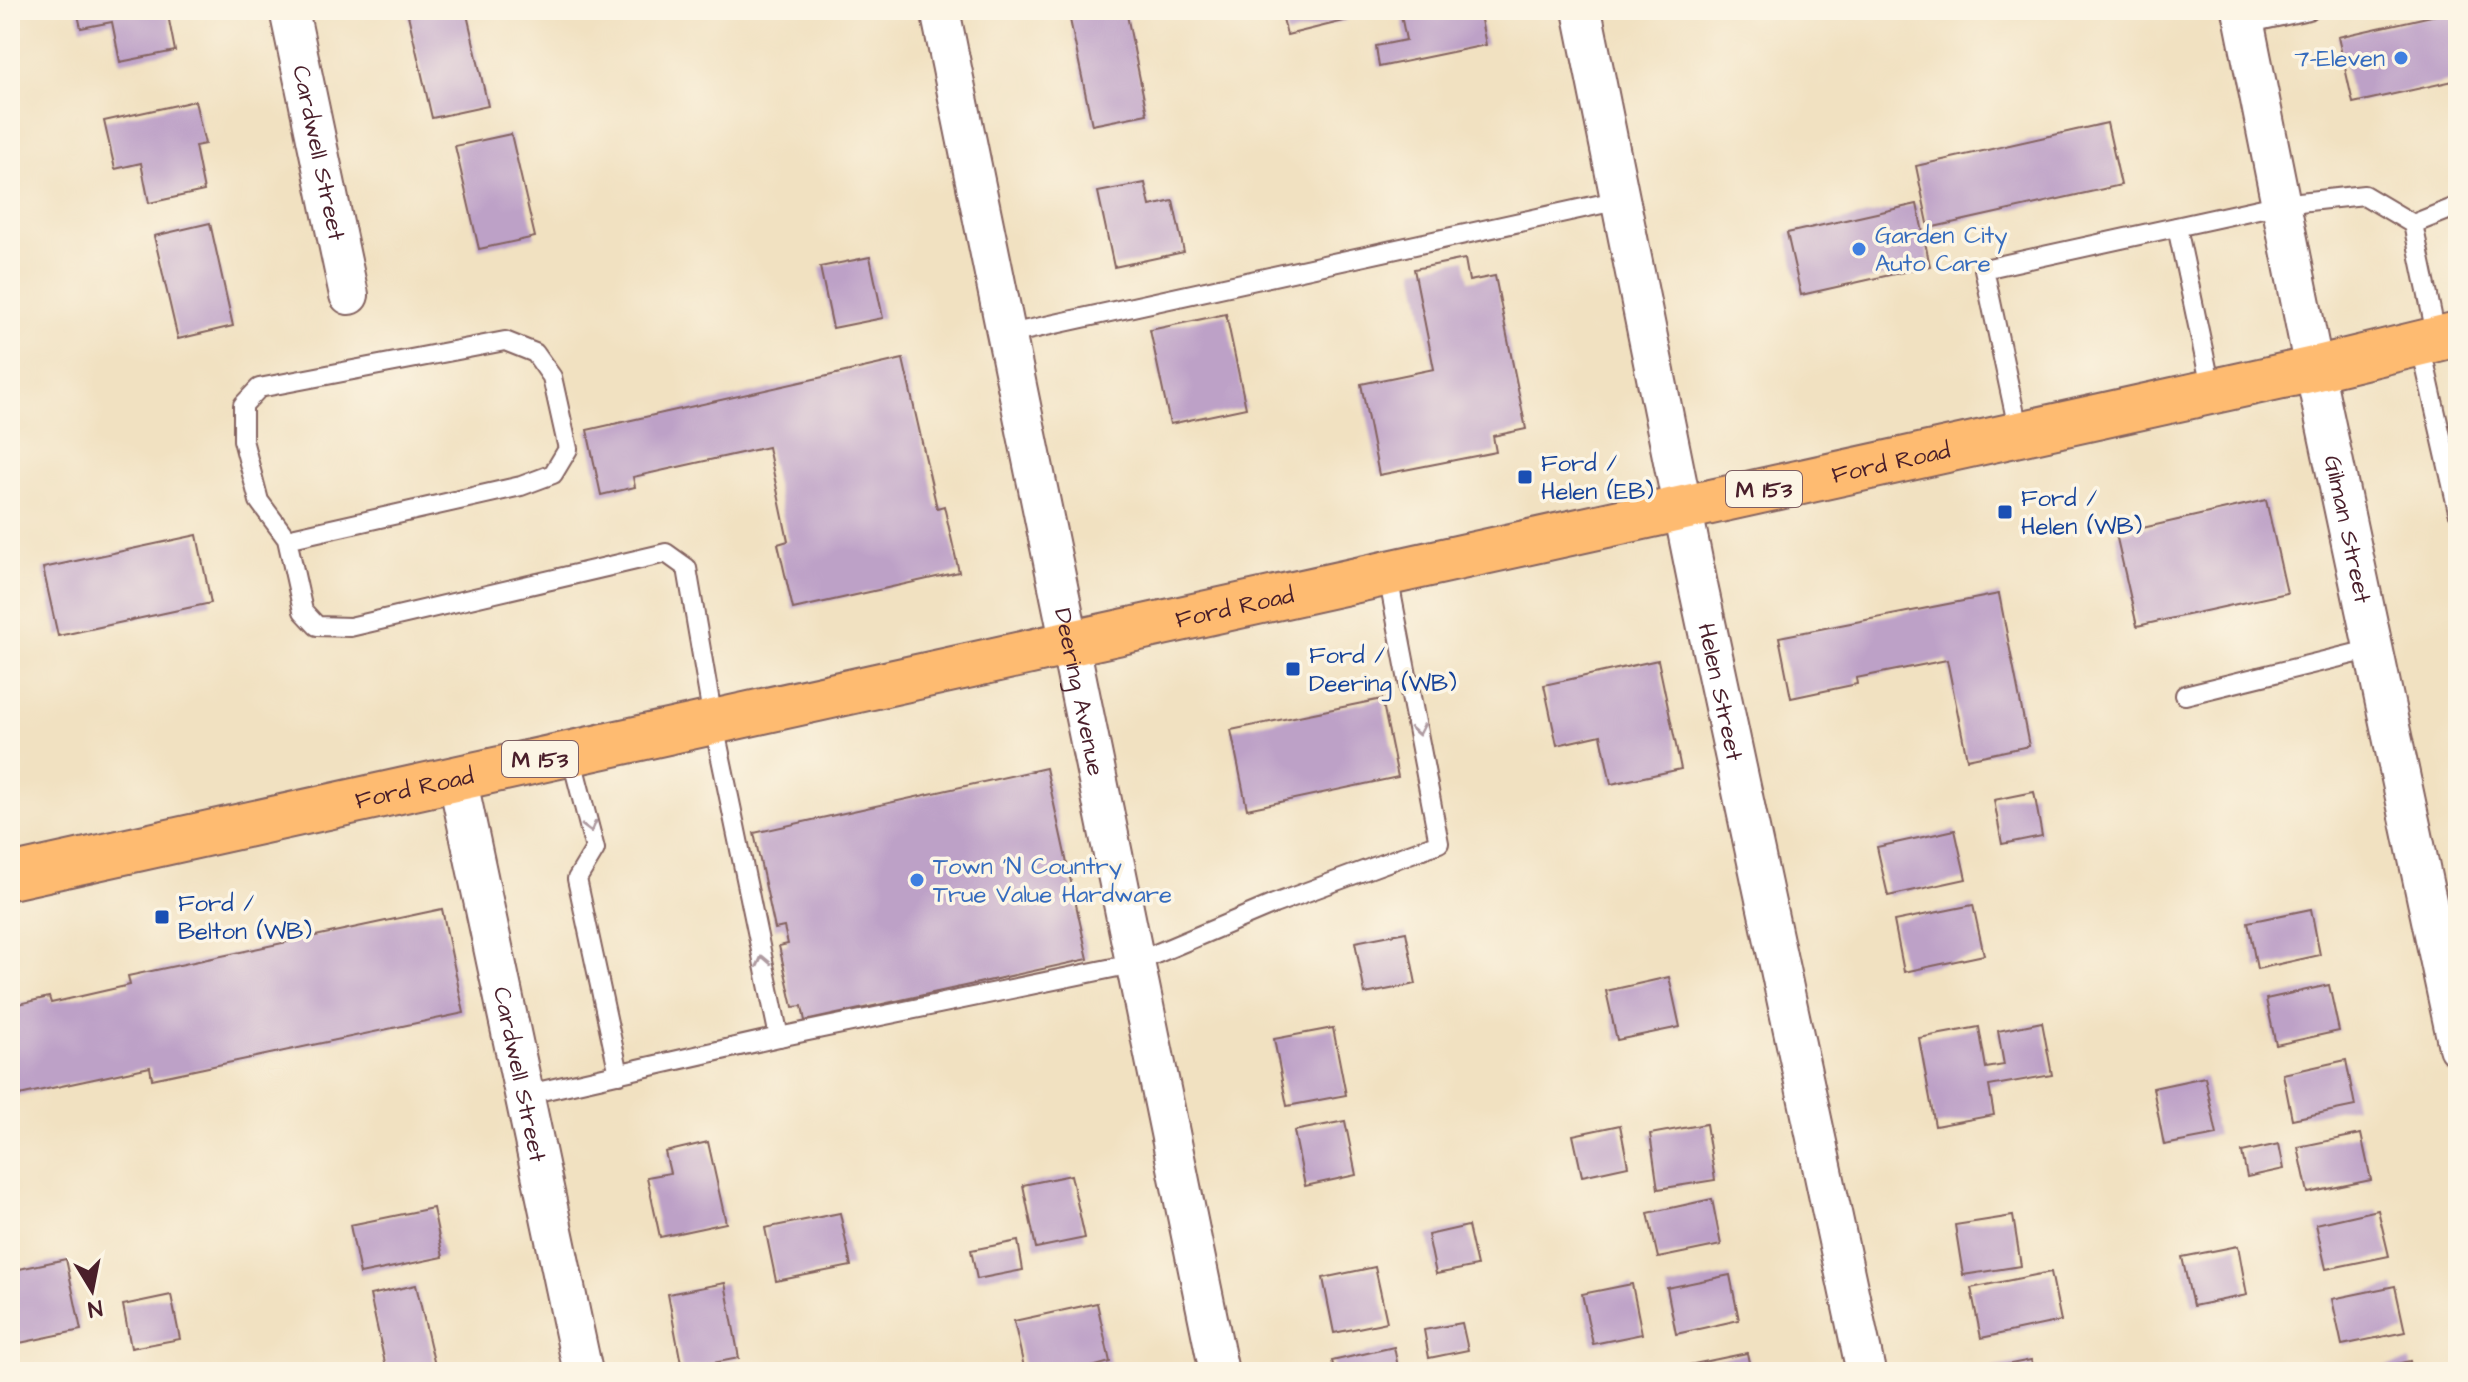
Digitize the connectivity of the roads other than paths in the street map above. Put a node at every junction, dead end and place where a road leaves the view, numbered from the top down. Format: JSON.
{"nodes":[{"id":1,"x":289,"y":10,"type":"edge"},
{"id":2,"x":940,"y":10,"type":"edge"},
{"id":3,"x":1582,"y":10,"type":"edge"},
{"id":4,"x":2309,"y":10,"type":"edge"},
{"id":5,"x":2243,"y":17,"type":"edge"},
{"id":6,"x":1620,"y":200,"type":"junction"},
{"id":7,"x":2281,"y":204,"type":"junction"},
{"id":8,"x":2458,"y":206,"type":"edge"},
{"id":9,"x":2413,"y":224,"type":"junction"},
{"id":10,"x":2177,"y":227,"type":"junction"},
{"id":11,"x":349,"y":295,"type":"dead end"},
{"id":12,"x":1005,"y":335,"type":"junction"},
{"id":13,"x":2438,"y":339,"type":"edge"},
{"id":14,"x":2314,"y":369,"type":"junction"},
{"id":15,"x":2212,"y":392,"type":"junction"},
{"id":16,"x":2019,"y":433,"type":"junction"},
{"id":17,"x":1682,"y":507,"type":"junction"},
{"id":18,"x":2458,"y":511,"type":"edge"},
{"id":19,"x":287,"y":539,"type":"junction"},
{"id":20,"x":1387,"y":571,"type":"junction"},
{"id":21,"x":1070,"y":643,"type":"junction"},
{"id":22,"x":2373,"y":649,"type":"junction"},
{"id":23,"x":2185,"y":695,"type":"dead end"},
{"id":24,"x":713,"y":720,"type":"junction"},
{"id":25,"x":570,"y":752,"type":"junction"},
{"id":26,"x":457,"y":777,"type":"junction"},
{"id":27,"x":10,"y":877,"type":"edge"},
{"id":28,"x":1132,"y":964,"type":"junction"},
{"id":29,"x":779,"y":1037,"type":"junction"},
{"id":30,"x":2458,"y":1047,"type":"edge"},
{"id":31,"x":619,"y":1074,"type":"junction"},
{"id":32,"x":524,"y":1095,"type":"junction"},
{"id":33,"x":583,"y":1372,"type":"edge"},
{"id":34,"x":1219,"y":1372,"type":"edge"},
{"id":35,"x":1866,"y":1372,"type":"edge"}],
"edges":[{"from":1,"to":11,"type":"street","name":"Cardwell Street"},
{"from":2,"to":12,"type":"street","name":"Deering Avenue"},
{"from":3,"to":6,"type":"street","name":"Helen Street"},
{"from":4,"to":5,"type":"lane"},
{"from":5,"to":7,"type":"street","name":"Gilman Street"},
{"from":6,"to":12,"type":"lane"},
{"from":6,"to":17,"type":"street","name":"Helen Street"},
{"from":7,"to":9,"type":"lane"},
{"from":7,"to":10,"type":"lane"},
{"from":7,"to":14,"type":"street","name":"Gilman Street"},
{"from":8,"to":9,"type":"lane"},
{"from":9,"to":13,"type":"lane"},
{"from":10,"to":15,"type":"lane"},
{"from":10,"to":16,"type":"lane"},
{"from":12,"to":21,"type":"street","name":"Deering Avenue"},
{"from":13,"to":14,"type":"main road","name":"Ford Road","number":"M 153"},
{"from":13,"to":18,"type":"lane"},
{"from":14,"to":15,"type":"main road","name":"Ford Road","number":"M 153"},
{"from":14,"to":22,"type":"street","name":"Gilman Street"},
{"from":15,"to":16,"type":"main road","name":"Ford Road","number":"M 153"},
{"from":16,"to":17,"type":"main road","name":"Ford Road","number":"M 153"},
{"from":17,"to":20,"type":"main road","name":"Ford Road","number":"M 153"},
{"from":17,"to":35,"type":"street","name":"Helen Street"},
{"from":19,"to":19,"type":"lane"},
{"from":19,"to":24,"type":"lane"},
{"from":20,"to":21,"type":"main road","name":"Ford Road","number":"M 153"},
{"from":20,"to":28,"type":"lane","one_way":true},
{"from":21,"to":24,"type":"main road","name":"Ford Road","number":"M 153"},
{"from":21,"to":28,"type":"street","name":"Deering Avenue"},
{"from":22,"to":23,"type":"lane"},
{"from":22,"to":30,"type":"street","name":"Gilman Street"},
{"from":24,"to":25,"type":"main road","name":"Ford Road","number":"M 153"},
{"from":29,"to":24,"type":"lane","one_way":true},
{"from":25,"to":26,"type":"main road","name":"Ford Road","number":"M 153"},
{"from":25,"to":31,"type":"lane","one_way":true},
{"from":26,"to":27,"type":"main road","name":"Ford Road","number":"M 153"},
{"from":26,"to":32,"type":"street","name":"Cardwell Street"},
{"from":28,"to":29,"type":"lane"},
{"from":28,"to":34,"type":"street","name":"Deering Avenue"},
{"from":29,"to":31,"type":"lane"},
{"from":31,"to":32,"type":"lane"},
{"from":32,"to":33,"type":"street","name":"Cardwell Street"}]}
